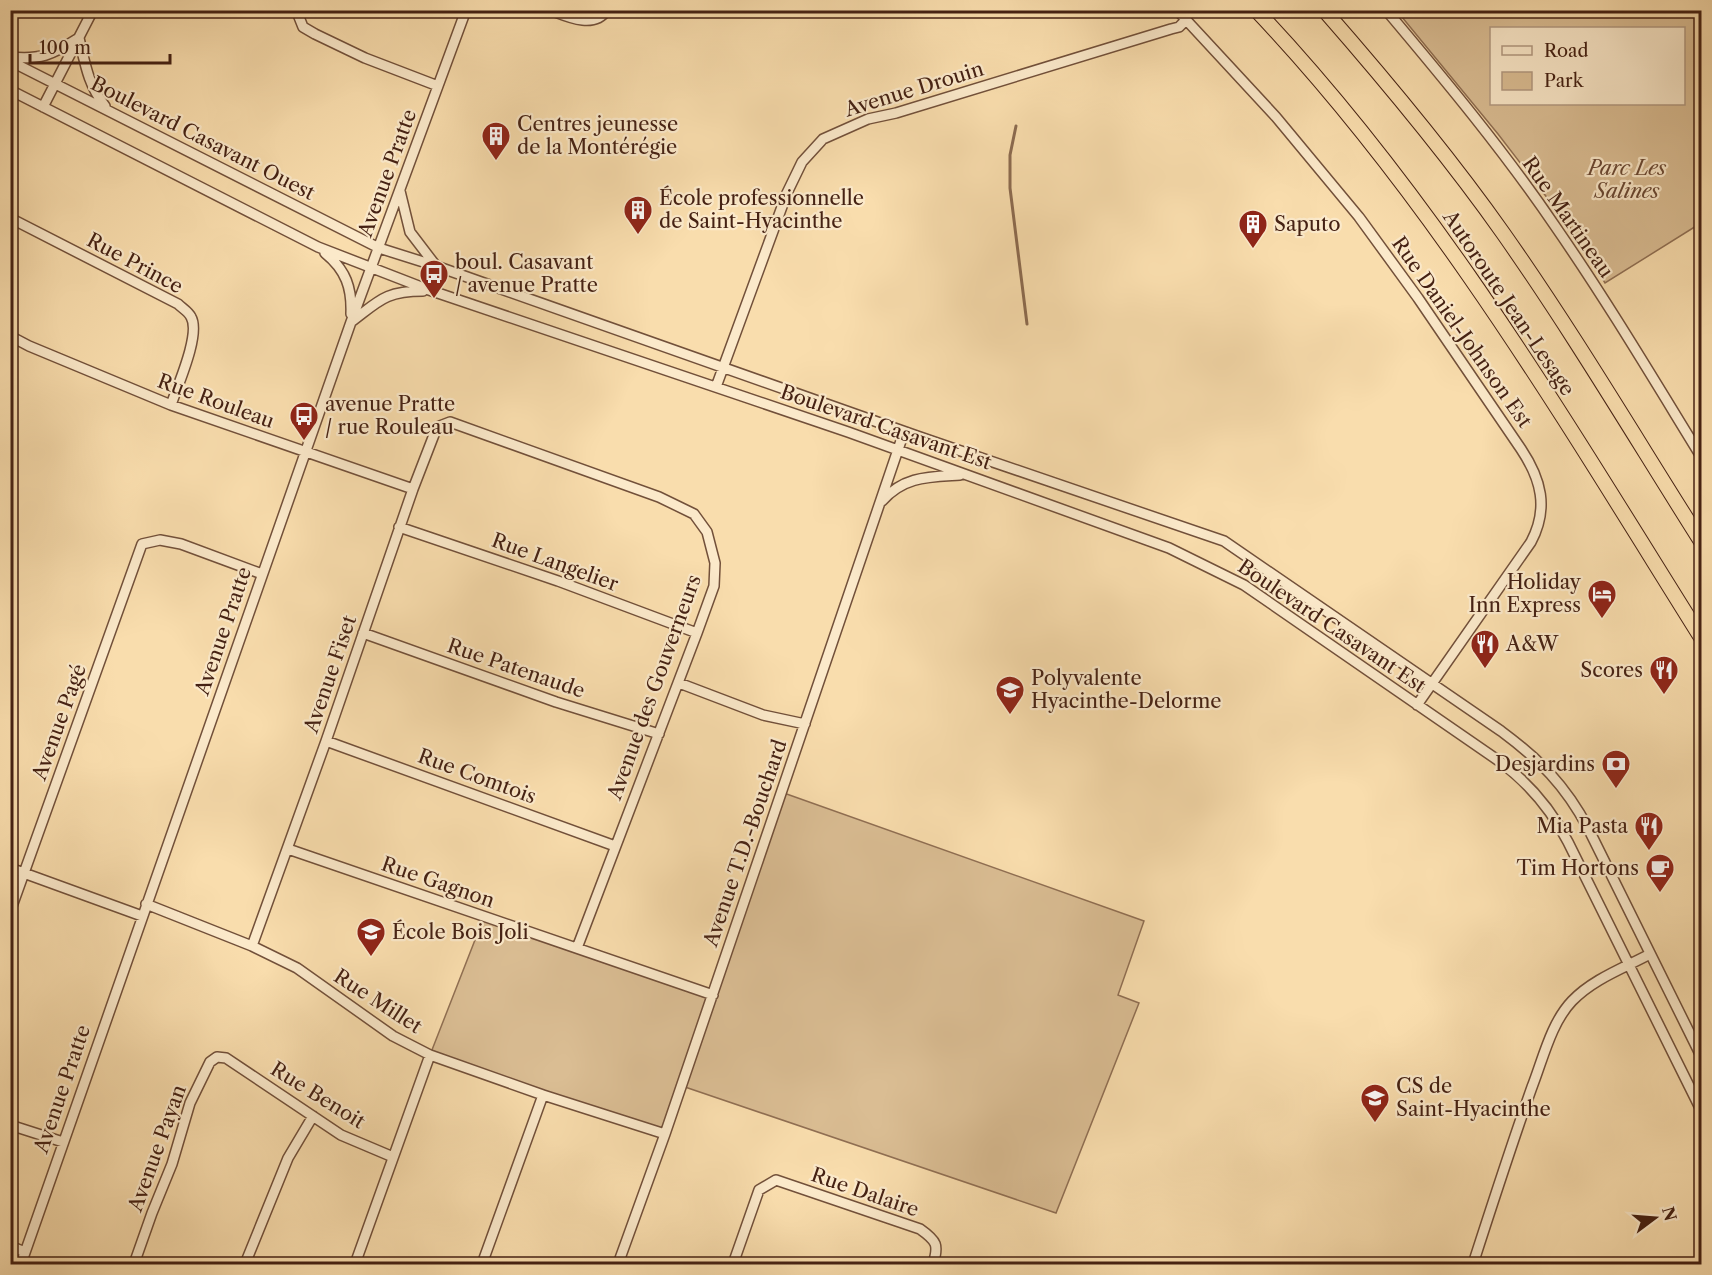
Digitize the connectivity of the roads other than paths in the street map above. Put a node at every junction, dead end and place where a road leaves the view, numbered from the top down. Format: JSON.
{"nodes":[{"id":1,"x":93,"y":10,"type":"edge"},
{"id":2,"x":298,"y":10,"type":"edge"},
{"id":3,"x":466,"y":10,"type":"edge"},
{"id":4,"x":550,"y":10,"type":"edge"},
{"id":5,"x":607,"y":10,"type":"edge"},
{"id":6,"x":1177,"y":10,"type":"edge"},
{"id":7,"x":1256,"y":10,"type":"edge"},
{"id":8,"x":1324,"y":10,"type":"edge"},
{"id":9,"x":1386,"y":10,"type":"edge"},
{"id":10,"x":1186,"y":20,"type":"junction"},
{"id":11,"x":79,"y":38,"type":"junction"},
{"id":12,"x":10,"y":59,"type":"edge"},
{"id":13,"x":56,"y":84,"type":"junction"},
{"id":14,"x":438,"y":86,"type":"junction"},
{"id":15,"x":10,"y":90,"type":"edge"},
{"id":16,"x":43,"y":107,"type":"junction"},
{"id":17,"x":109,"y":110,"type":"junction"},
{"id":18,"x":400,"y":191,"type":"junction"},
{"id":19,"x":10,"y":218,"type":"edge"},
{"id":20,"x":318,"y":247,"type":"junction"},
{"id":21,"x":379,"y":248,"type":"junction"},
{"id":22,"x":436,"y":266,"type":"junction"},
{"id":23,"x":371,"y":268,"type":"junction"},
{"id":24,"x":429,"y":290,"type":"junction"},
{"id":25,"x":351,"y":322,"type":"junction"},
{"id":26,"x":10,"y":336,"type":"edge"},
{"id":27,"x":723,"y":368,"type":"junction"},
{"id":28,"x":716,"y":387,"type":"junction"},
{"id":29,"x":171,"y":405,"type":"junction"},
{"id":30,"x":450,"y":422,"type":"joint"},
{"id":31,"x":904,"y":432,"type":"junction"},
{"id":32,"x":898,"y":451,"type":"junction"},
{"id":33,"x":305,"y":453,"type":"junction"},
{"id":34,"x":1701,"y":458,"type":"edge"},
{"id":35,"x":966,"y":474,"type":"junction"},
{"id":36,"x":412,"y":489,"type":"junction"},
{"id":37,"x":879,"y":506,"type":"junction"},
{"id":38,"x":399,"y":527,"type":"junction"},
{"id":39,"x":1701,"y":543,"type":"edge"},
{"id":40,"x":262,"y":574,"type":"junction"},
{"id":41,"x":363,"y":633,"type":"junction"},
{"id":42,"x":697,"y":633,"type":"junction"},
{"id":43,"x":1701,"y":639,"type":"edge"},
{"id":44,"x":1431,"y":682,"type":"junction"},
{"id":45,"x":678,"y":683,"type":"junction"},
{"id":46,"x":1417,"y":705,"type":"junction"},
{"id":47,"x":805,"y":724,"type":"junction"},
{"id":48,"x":659,"y":734,"type":"junction"},
{"id":49,"x":326,"y":741,"type":"junction"},
{"id":50,"x":615,"y":846,"type":"junction"},
{"id":51,"x":288,"y":849,"type":"junction"},
{"id":52,"x":10,"y":868,"type":"edge"},
{"id":53,"x":24,"y":873,"type":"junction"},
{"id":54,"x":146,"y":904,"type":"junction"},
{"id":55,"x":10,"y":912,"type":"edge"},
{"id":56,"x":142,"y":916,"type":"junction"},
{"id":57,"x":252,"y":946,"type":"junction"},
{"id":58,"x":577,"y":948,"type":"junction"},
{"id":59,"x":1650,"y":954,"type":"junction"},
{"id":60,"x":1629,"y":965,"type":"junction"},
{"id":61,"x":713,"y":995,"type":"junction"},
{"id":62,"x":430,"y":1055,"type":"junction"},
{"id":63,"x":226,"y":1058,"type":"joint"},
{"id":64,"x":1701,"y":1058,"type":"edge"},
{"id":65,"x":543,"y":1095,"type":"junction"},
{"id":66,"x":1701,"y":1112,"type":"edge"},
{"id":67,"x":313,"y":1116,"type":"junction"},
{"id":68,"x":10,"y":1125,"type":"edge"},
{"id":69,"x":665,"y":1134,"type":"junction"},
{"id":70,"x":63,"y":1142,"type":"junction"},
{"id":71,"x":393,"y":1157,"type":"junction"},
{"id":72,"x":10,"y":1246,"type":"edge"},
{"id":73,"x":25,"y":1252,"type":"junction"},
{"id":74,"x":21,"y":1264,"type":"edge"},
{"id":75,"x":134,"y":1264,"type":"edge"},
{"id":76,"x":245,"y":1264,"type":"edge"},
{"id":77,"x":355,"y":1264,"type":"edge"},
{"id":78,"x":482,"y":1264,"type":"edge"},
{"id":79,"x":618,"y":1264,"type":"edge"},
{"id":80,"x":733,"y":1264,"type":"edge"},
{"id":81,"x":933,"y":1264,"type":"edge"},
{"id":82,"x":1473,"y":1264,"type":"edge"}],
"edges":[{"from":1,"to":11,"type":"street"},
{"from":2,"to":14,"type":"street"},
{"from":3,"to":14,"type":"street","name":"Avenue Pratte"},
{"from":4,"to":5,"type":"street"},
{"from":6,"to":10,"type":"street","name":"Rue Daniel-Johnson Est"},
{"from":7,"to":43,"type":"highway","name":"Autoroute Jean-Lesage"},
{"from":8,"to":39,"type":"highway","name":"Autoroute Jean-Lesage"},
{"from":9,"to":34,"type":"street","name":"Rue Martineau"},
{"from":10,"to":27,"type":"street","name":"Avenue Drouin"},
{"from":10,"to":44,"type":"street","name":"Rue Daniel-Johnson Est"},
{"from":11,"to":12,"type":"street"},
{"from":11,"to":13,"type":"street"},
{"from":11,"to":17,"type":"street"},
{"from":12,"to":13,"type":"street","name":"Boulevard Casavant Ouest"},
{"from":13,"to":16,"type":"street"},
{"from":13,"to":17,"type":"street","name":"Boulevard Casavant Ouest"},
{"from":14,"to":18,"type":"street","name":"Avenue Pratte"},
{"from":15,"to":16,"type":"street"},
{"from":16,"to":20,"type":"street"},
{"from":17,"to":21,"type":"street","name":"Boulevard Casavant Ouest"},
{"from":18,"to":21,"type":"street","name":"Avenue Pratte"},
{"from":18,"to":22,"type":"street"},
{"from":19,"to":29,"type":"street","name":"Rue Prince"},
{"from":20,"to":23,"type":"street"},
{"from":20,"to":25,"type":"street"},
{"from":21,"to":22,"type":"street","name":"Boulevard Casavant Est"},
{"from":21,"to":23,"type":"street","name":"Avenue Pratte"},
{"from":22,"to":27,"type":"street","name":"Boulevard Casavant Est"},
{"from":23,"to":24,"type":"street","name":"Boulevard Casavant Est"},
{"from":23,"to":25,"type":"street","name":"Avenue Pratte"},
{"from":24,"to":25,"type":"street"},
{"from":24,"to":28,"type":"street","name":"Boulevard Casavant Est"},
{"from":25,"to":33,"type":"street","name":"Avenue Pratte"},
{"from":26,"to":29,"type":"street","name":"Rue Rouleau"},
{"from":27,"to":28,"type":"street"},
{"from":27,"to":31,"type":"street","name":"Boulevard Casavant Est"},
{"from":28,"to":32,"type":"street","name":"Boulevard Casavant Est"},
{"from":29,"to":33,"type":"street","name":"Rue Rouleau"},
{"from":30,"to":36,"type":"street","name":"Avenue Fiset"},
{"from":30,"to":42,"type":"street","name":"Avenue des Gouverneurs"},
{"from":31,"to":32,"type":"street","name":"Avenue T.D.-Bouchard"},
{"from":31,"to":44,"type":"street","name":"Boulevard Casavant Est"},
{"from":32,"to":35,"type":"street","name":"Boulevard Casavant Est"},
{"from":32,"to":37,"type":"street","name":"Avenue T.D.-Bouchard"},
{"from":33,"to":36,"type":"street","name":"Rue Rouleau"},
{"from":33,"to":40,"type":"street","name":"Avenue Pratte"},
{"from":35,"to":37,"type":"street"},
{"from":35,"to":46,"type":"street","name":"Boulevard Casavant Est"},
{"from":36,"to":38,"type":"street","name":"Avenue Fiset"},
{"from":37,"to":47,"type":"street","name":"Avenue T.D.-Bouchard"},
{"from":38,"to":41,"type":"street","name":"Avenue Fiset"},
{"from":38,"to":42,"type":"street","name":"Rue Langelier"},
{"from":40,"to":53,"type":"street","name":"Avenue Pagé"},
{"from":40,"to":54,"type":"street","name":"Avenue Pratte"},
{"from":41,"to":48,"type":"street","name":"Rue Patenaude"},
{"from":41,"to":49,"type":"street","name":"Avenue Fiset"},
{"from":42,"to":45,"type":"street","name":"Avenue des Gouverneurs"},
{"from":44,"to":46,"type":"street","name":"Rue Daniel-Johnson Est"},
{"from":44,"to":59,"type":"street","name":"Boulevard Casavant Est"},
{"from":45,"to":47,"type":"street"},
{"from":45,"to":48,"type":"street","name":"Avenue des Gouverneurs"},
{"from":46,"to":60,"type":"street","name":"Boulevard Casavant Est"},
{"from":47,"to":61,"type":"street","name":"Avenue T.D.-Bouchard"},
{"from":48,"to":50,"type":"street","name":"Avenue des Gouverneurs"},
{"from":49,"to":50,"type":"street","name":"Rue Comtois"},
{"from":49,"to":51,"type":"street","name":"Avenue Fiset"},
{"from":50,"to":58,"type":"street","name":"Avenue des Gouverneurs"},
{"from":51,"to":57,"type":"street","name":"Avenue Fiset"},
{"from":51,"to":58,"type":"street","name":"Rue Gagnon"},
{"from":52,"to":53,"type":"street"},
{"from":53,"to":55,"type":"street","name":"Avenue Pagé"},
{"from":53,"to":56,"type":"street"},
{"from":54,"to":56,"type":"street","name":"Avenue Pratte"},
{"from":54,"to":57,"type":"street","name":"Rue Millet"},
{"from":56,"to":70,"type":"street","name":"Avenue Pratte"},
{"from":57,"to":62,"type":"street","name":"Rue Millet"},
{"from":58,"to":61,"type":"street","name":"Rue Gagnon"},
{"from":59,"to":60,"type":"street"},
{"from":59,"to":64,"type":"street","name":"Boulevard Casavant Est"},
{"from":60,"to":66,"type":"street","name":"Boulevard Casavant Est"},
{"from":60,"to":82,"type":"street"},
{"from":61,"to":69,"type":"street","name":"Avenue T.D.-Bouchard"},
{"from":62,"to":65,"type":"street","name":"Rue Millet"},
{"from":62,"to":71,"type":"street"},
{"from":63,"to":67,"type":"street","name":"Rue Benoit"},
{"from":63,"to":75,"type":"street","name":"Avenue Payan"},
{"from":65,"to":69,"type":"street","name":"Rue Millet"},
{"from":65,"to":78,"type":"street"},
{"from":67,"to":71,"type":"street","name":"Rue Benoit"},
{"from":67,"to":76,"type":"street"},
{"from":68,"to":70,"type":"street"},
{"from":69,"to":79,"type":"street","name":"Avenue T.D.-Bouchard"},
{"from":70,"to":73,"type":"street","name":"Avenue Pratte"},
{"from":71,"to":77,"type":"street"},
{"from":72,"to":73,"type":"street"},
{"from":73,"to":74,"type":"street","name":"Avenue Pratte"},
{"from":80,"to":81,"type":"street","name":"Rue Dalaire"}]}
